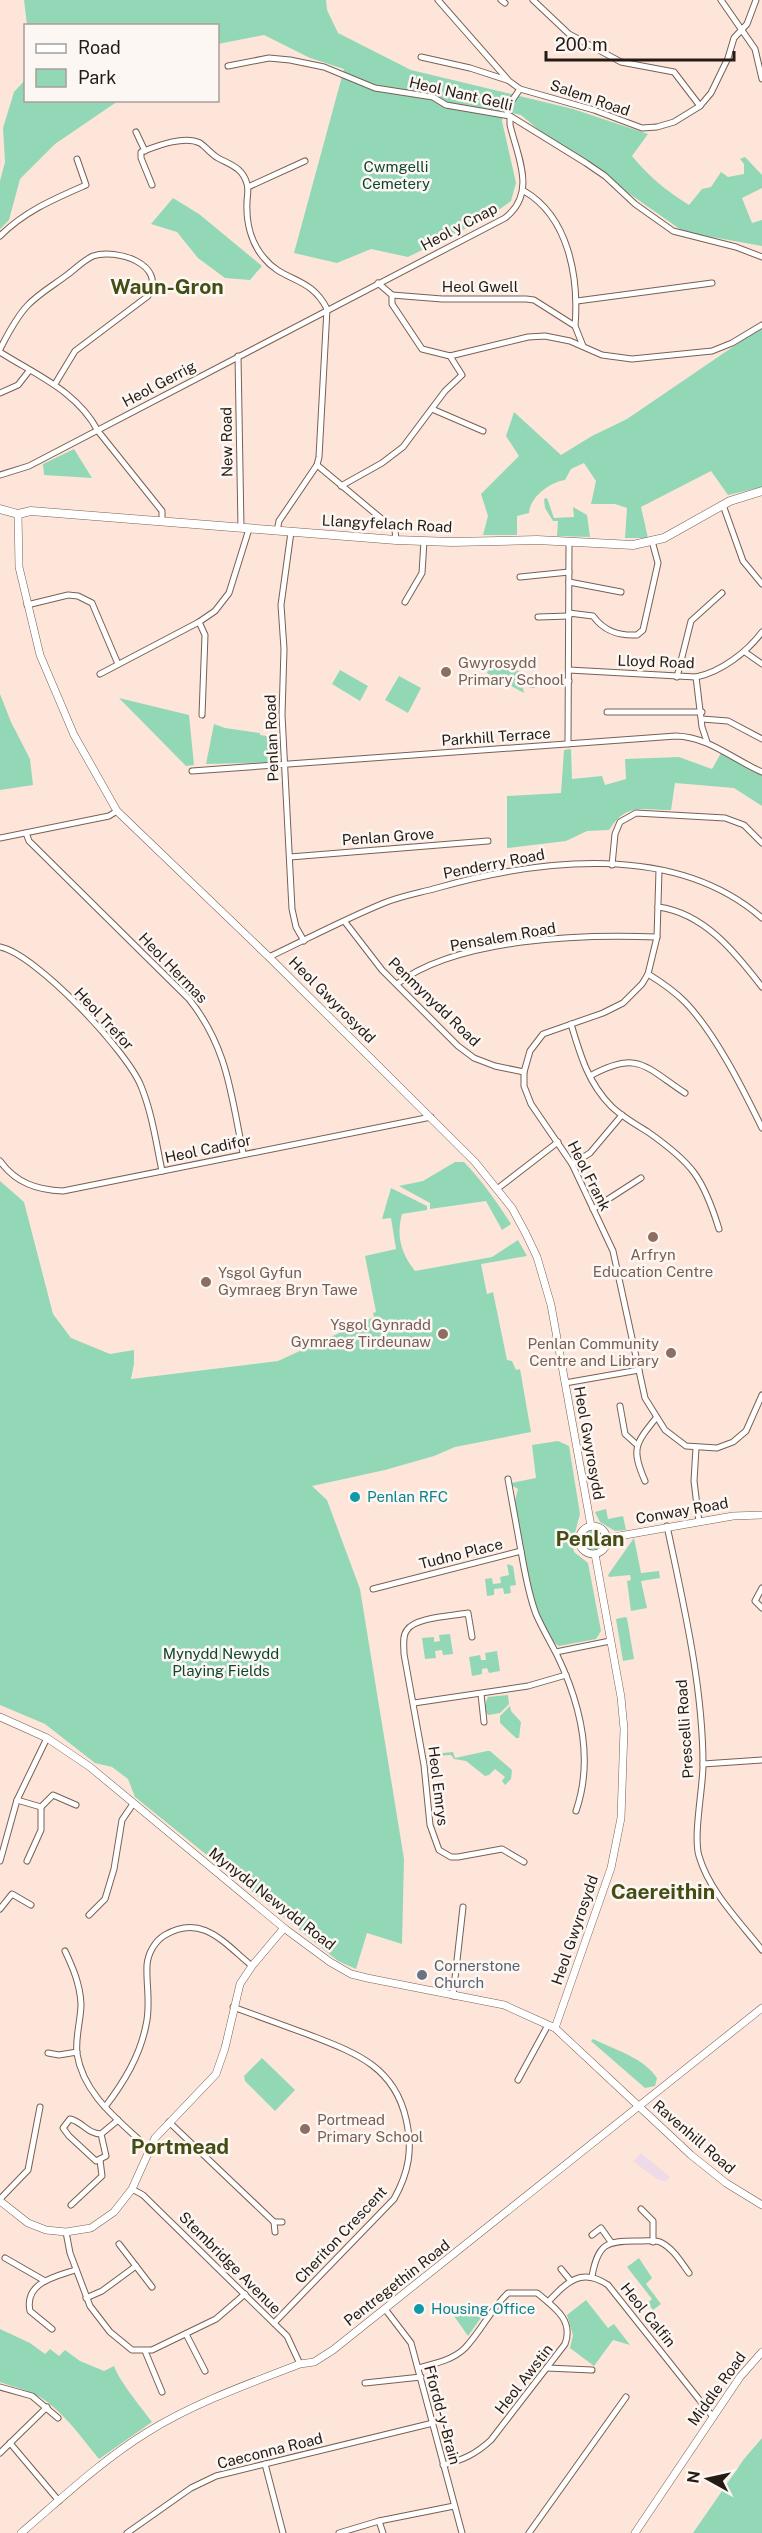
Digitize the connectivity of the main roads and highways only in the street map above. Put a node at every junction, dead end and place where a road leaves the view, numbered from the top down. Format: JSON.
{"nodes":[{"id":1,"x":762,"y":491,"type":"edge"},
{"id":2,"x":0,"y":509,"type":"edge"}],
"edges":[{"from":1,"to":2,"type":"main road","name":"Llangyfelach Road"}]}
